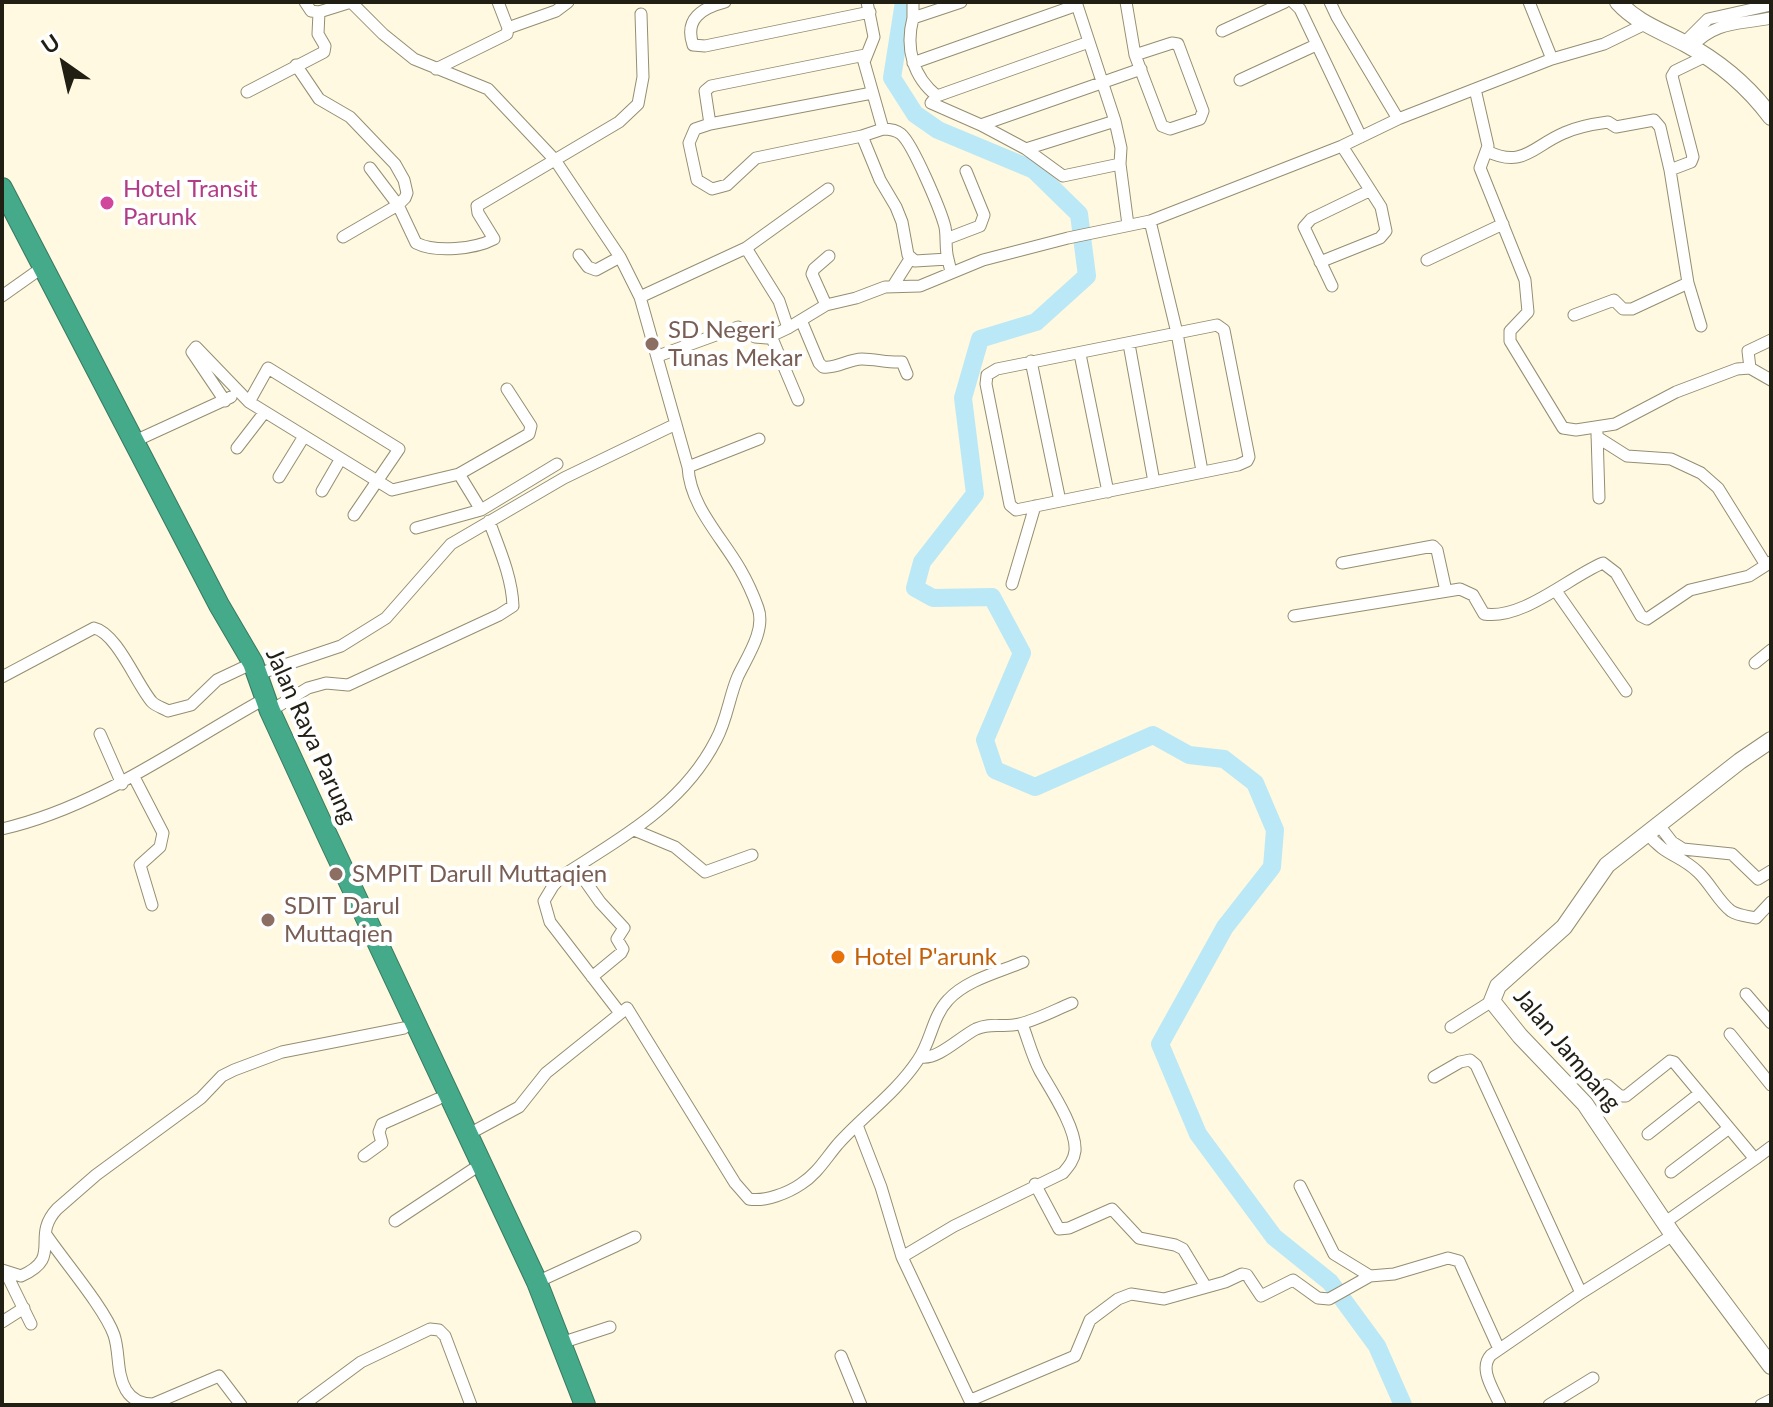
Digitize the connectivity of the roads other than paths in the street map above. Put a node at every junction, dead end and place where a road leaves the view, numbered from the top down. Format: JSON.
{"nodes":[{"id":1,"x":305,"y":2,"type":"edge"},
{"id":2,"x":498,"y":2,"type":"edge"},
{"id":3,"x":568,"y":2,"type":"edge"},
{"id":4,"x":725,"y":2,"type":"edge"},
{"id":5,"x":913,"y":2,"type":"edge"},
{"id":6,"x":961,"y":2,"type":"edge"},
{"id":7,"x":1126,"y":2,"type":"edge"},
{"id":8,"x":1285,"y":2,"type":"edge"},
{"id":9,"x":1293,"y":2,"type":"edge"},
{"id":10,"x":1330,"y":2,"type":"edge"},
{"id":11,"x":1529,"y":2,"type":"edge"},
{"id":12,"x":1618,"y":2,"type":"edge"},
{"id":13,"x":1076,"y":4,"type":"edge"},
{"id":14,"x":1771,"y":5,"type":"edge"},
{"id":15,"x":868,"y":7,"type":"edge"},
{"id":16,"x":319,"y":12,"type":"junction"},
{"id":17,"x":641,"y":14,"type":"dead end"},
{"id":18,"x":913,"y":18,"type":"junction"},
{"id":19,"x":1771,"y":18,"type":"edge"},
{"id":20,"x":1645,"y":24,"type":"junction"},
{"id":21,"x":508,"y":28,"type":"junction"},
{"id":22,"x":1222,"y":31,"type":"dead end"},
{"id":23,"x":1089,"y":42,"type":"junction"},
{"id":24,"x":1316,"y":45,"type":"junction"},
{"id":25,"x":1688,"y":45,"type":"junction"},
{"id":26,"x":865,"y":55,"type":"junction"},
{"id":27,"x":1135,"y":55,"type":"junction"},
{"id":28,"x":1706,"y":56,"type":"junction"},
{"id":29,"x":1552,"y":59,"type":"junction"},
{"id":30,"x":913,"y":63,"type":"junction"},
{"id":31,"x":296,"y":65,"type":"junction"},
{"id":32,"x":436,"y":69,"type":"junction"},
{"id":33,"x":1141,"y":69,"type":"junction"},
{"id":34,"x":1240,"y":80,"type":"dead end"},
{"id":35,"x":1103,"y":82,"type":"junction"},
{"id":36,"x":1475,"y":89,"type":"junction"},
{"id":37,"x":247,"y":92,"type":"dead end"},
{"id":38,"x":872,"y":93,"type":"junction"},
{"id":39,"x":937,"y":96,"type":"junction"},
{"id":40,"x":1771,"y":117,"type":"edge"},
{"id":41,"x":1398,"y":119,"type":"junction"},
{"id":42,"x":1115,"y":121,"type":"junction"},
{"id":43,"x":710,"y":124,"type":"junction"},
{"id":44,"x":981,"y":125,"type":"junction"},
{"id":45,"x":883,"y":129,"type":"junction"},
{"id":46,"x":862,"y":136,"type":"junction"},
{"id":47,"x":1361,"y":137,"type":"junction"},
{"id":48,"x":1342,"y":146,"type":"junction"},
{"id":49,"x":1026,"y":149,"type":"junction"},
{"id":50,"x":1487,"y":151,"type":"junction"},
{"id":51,"x":555,"y":160,"type":"junction"},
{"id":52,"x":1120,"y":164,"type":"junction"},
{"id":53,"x":370,"y":168,"type":"dead end"},
{"id":54,"x":1670,"y":170,"type":"junction"},
{"id":55,"x":966,"y":171,"type":"dead end"},
{"id":56,"x":2,"y":188,"type":"edge"},
{"id":57,"x":828,"y":189,"type":"dead end"},
{"id":58,"x":1369,"y":191,"type":"junction"},
{"id":59,"x":2,"y":202,"type":"edge"},
{"id":60,"x":398,"y":205,"type":"junction"},
{"id":61,"x":1150,"y":221,"type":"junction"},
{"id":62,"x":1503,"y":224,"type":"junction"},
{"id":63,"x":1128,"y":225,"type":"junction"},
{"id":64,"x":343,"y":237,"type":"dead end"},
{"id":65,"x":946,"y":239,"type":"junction"},
{"id":66,"x":746,"y":248,"type":"junction"},
{"id":67,"x":579,"y":255,"type":"dead end"},
{"id":68,"x":829,"y":256,"type":"dead end"},
{"id":69,"x":620,"y":257,"type":"junction"},
{"id":70,"x":910,"y":259,"type":"junction"},
{"id":71,"x":948,"y":259,"type":"junction"},
{"id":72,"x":1427,"y":260,"type":"dead end"},
{"id":73,"x":1320,"y":262,"type":"junction"},
{"id":74,"x":40,"y":269,"type":"junction"},
{"id":75,"x":951,"y":272,"type":"junction"},
{"id":76,"x":1688,"y":283,"type":"junction"},
{"id":77,"x":893,"y":286,"type":"junction"},
{"id":78,"x":1332,"y":286,"type":"dead end"},
{"id":79,"x":2,"y":296,"type":"edge"},
{"id":80,"x":640,"y":297,"type":"junction"},
{"id":81,"x":826,"y":305,"type":"junction"},
{"id":82,"x":1574,"y":315,"type":"dead end"},
{"id":83,"x":801,"y":320,"type":"junction"},
{"id":84,"x":1701,"y":326,"type":"dead end"},
{"id":85,"x":788,"y":328,"type":"junction"},
{"id":86,"x":1177,"y":333,"type":"junction"},
{"id":87,"x":771,"y":336,"type":"junction"},
{"id":88,"x":1771,"y":340,"type":"edge"},
{"id":89,"x":1129,"y":344,"type":"junction"},
{"id":90,"x":1080,"y":354,"type":"junction"},
{"id":91,"x":658,"y":356,"type":"junction"},
{"id":92,"x":1031,"y":361,"type":"junction"},
{"id":93,"x":1750,"y":368,"type":"junction"},
{"id":94,"x":907,"y":374,"type":"dead end"},
{"id":95,"x":1771,"y":380,"type":"edge"},
{"id":96,"x":507,"y":389,"type":"dead end"},
{"id":97,"x":239,"y":393,"type":"junction"},
{"id":98,"x":798,"y":400,"type":"dead end"},
{"id":99,"x":225,"y":401,"type":"junction"},
{"id":100,"x":249,"y":402,"type":"junction"},
{"id":101,"x":264,"y":413,"type":"junction"},
{"id":102,"x":676,"y":424,"type":"junction"},
{"id":103,"x":1597,"y":432,"type":"junction"},
{"id":104,"x":303,"y":438,"type":"junction"},
{"id":105,"x":759,"y":439,"type":"dead end"},
{"id":106,"x":135,"y":441,"type":"junction"},
{"id":107,"x":237,"y":448,"type":"dead end"},
{"id":108,"x":340,"y":460,"type":"junction"},
{"id":109,"x":557,"y":464,"type":"dead end"},
{"id":110,"x":688,"y":467,"type":"junction"},
{"id":111,"x":1202,"y":471,"type":"junction"},
{"id":112,"x":459,"y":474,"type":"junction"},
{"id":113,"x":279,"y":477,"type":"dead end"},
{"id":114,"x":377,"y":482,"type":"junction"},
{"id":115,"x":1154,"y":482,"type":"junction"},
{"id":116,"x":322,"y":491,"type":"dead end"},
{"id":117,"x":1108,"y":492,"type":"junction"},
{"id":118,"x":1599,"y":498,"type":"dead end"},
{"id":119,"x":1060,"y":501,"type":"junction"},
{"id":120,"x":1035,"y":506,"type":"junction"},
{"id":121,"x":481,"y":510,"type":"junction"},
{"id":122,"x":354,"y":515,"type":"dead end"},
{"id":123,"x":489,"y":521,"type":"junction"},
{"id":124,"x":416,"y":528,"type":"dead end"},
{"id":125,"x":1342,"y":563,"type":"dead end"},
{"id":126,"x":1768,"y":564,"type":"edge"},
{"id":127,"x":1012,"y":584,"type":"dead end"},
{"id":128,"x":1446,"y":591,"type":"junction"},
{"id":129,"x":1556,"y":591,"type":"junction"},
{"id":130,"x":1294,"y":616,"type":"dead end"},
{"id":131,"x":1771,"y":650,"type":"edge"},
{"id":132,"x":1755,"y":663,"type":"dead end"},
{"id":133,"x":253,"y":668,"type":"junction"},
{"id":134,"x":2,"y":677,"type":"edge"},
{"id":135,"x":1626,"y":691,"type":"dead end"},
{"id":136,"x":265,"y":707,"type":"junction"},
{"id":137,"x":100,"y":734,"type":"dead end"},
{"id":138,"x":1771,"y":740,"type":"edge"},
{"id":139,"x":134,"y":777,"type":"junction"},
{"id":140,"x":122,"y":784,"type":"junction"},
{"id":141,"x":1653,"y":828,"type":"junction"},
{"id":142,"x":2,"y":829,"type":"edge"},
{"id":143,"x":634,"y":830,"type":"junction"},
{"id":144,"x":752,"y":855,"type":"dead end"},
{"id":145,"x":576,"y":868,"type":"junction"},
{"id":146,"x":1771,"y":871,"type":"edge"},
{"id":147,"x":1771,"y":902,"type":"edge"},
{"id":148,"x":152,"y":905,"type":"dead end"},
{"id":149,"x":1023,"y":962,"type":"dead end"},
{"id":150,"x":592,"y":977,"type":"junction"},
{"id":151,"x":1746,"y":994,"type":"dead end"},
{"id":152,"x":1492,"y":1001,"type":"junction"},
{"id":153,"x":1072,"y":1003,"type":"dead end"},
{"id":154,"x":620,"y":1013,"type":"junction"},
{"id":155,"x":403,"y":1017,"type":"junction"},
{"id":156,"x":1771,"y":1023,"type":"edge"},
{"id":157,"x":1022,"y":1024,"type":"junction"},
{"id":158,"x":1451,"y":1027,"type":"dead end"},
{"id":159,"x":1730,"y":1034,"type":"dead end"},
{"id":160,"x":921,"y":1057,"type":"junction"},
{"id":161,"x":1434,"y":1077,"type":"dead end"},
{"id":162,"x":1607,"y":1085,"type":"dead end"},
{"id":163,"x":1771,"y":1085,"type":"edge"},
{"id":164,"x":1700,"y":1093,"type":"junction"},
{"id":165,"x":438,"y":1099,"type":"junction"},
{"id":166,"x":857,"y":1125,"type":"junction"},
{"id":167,"x":1729,"y":1128,"type":"junction"},
{"id":168,"x":1648,"y":1134,"type":"dead end"},
{"id":169,"x":467,"y":1135,"type":"junction"},
{"id":170,"x":1771,"y":1147,"type":"edge"},
{"id":171,"x":364,"y":1156,"type":"dead end"},
{"id":172,"x":1755,"y":1159,"type":"junction"},
{"id":173,"x":472,"y":1170,"type":"junction"},
{"id":174,"x":1671,"y":1172,"type":"dead end"},
{"id":175,"x":1035,"y":1184,"type":"junction"},
{"id":176,"x":1300,"y":1186,"type":"dead end"},
{"id":177,"x":395,"y":1221,"type":"dead end"},
{"id":178,"x":1668,"y":1229,"type":"junction"},
{"id":179,"x":44,"y":1232,"type":"junction"},
{"id":180,"x":635,"y":1237,"type":"dead end"},
{"id":181,"x":902,"y":1257,"type":"junction"},
{"id":182,"x":4,"y":1271,"type":"edge"},
{"id":183,"x":1367,"y":1278,"type":"junction"},
{"id":184,"x":537,"y":1282,"type":"junction"},
{"id":185,"x":1206,"y":1287,"type":"junction"},
{"id":186,"x":1581,"y":1293,"type":"junction"},
{"id":187,"x":24,"y":1308,"type":"junction"},
{"id":188,"x":2,"y":1322,"type":"edge"},
{"id":189,"x":31,"y":1324,"type":"dead end"},
{"id":190,"x":610,"y":1327,"type":"dead end"},
{"id":191,"x":561,"y":1343,"type":"junction"},
{"id":192,"x":1499,"y":1349,"type":"junction"},
{"id":193,"x":841,"y":1356,"type":"dead end"},
{"id":194,"x":1771,"y":1366,"type":"edge"},
{"id":195,"x":1593,"y":1378,"type":"dead end"},
{"id":196,"x":1771,"y":1400,"type":"edge"},
{"id":197,"x":134,"y":1403,"type":"edge"},
{"id":198,"x":972,"y":1403,"type":"edge"},
{"id":199,"x":241,"y":1405,"type":"edge"},
{"id":200,"x":303,"y":1405,"type":"edge"},
{"id":201,"x":471,"y":1405,"type":"edge"},
{"id":202,"x":573,"y":1405,"type":"edge"},
{"id":203,"x":585,"y":1405,"type":"edge"},
{"id":204,"x":861,"y":1405,"type":"edge"},
{"id":205,"x":1500,"y":1405,"type":"edge"},
{"id":206,"x":1549,"y":1405,"type":"edge"},
{"id":207,"x":1761,"y":1405,"type":"edge"}],
"edges":[{"from":1,"to":16,"type":"street"},
{"from":2,"to":21,"type":"street"},
{"from":3,"to":21,"type":"street"},
{"from":4,"to":15,"type":"street"},
{"from":5,"to":18,"type":"street"},
{"from":6,"to":18,"type":"street"},
{"from":7,"to":27,"type":"street"},
{"from":8,"to":22,"type":"street"},
{"from":9,"to":24,"type":"street"},
{"from":10,"to":41,"type":"street"},
{"from":11,"to":29,"type":"street"},
{"from":12,"to":20,"type":"street"},
{"from":13,"to":23,"type":"street"},
{"from":13,"to":30,"type":"street"},
{"from":14,"to":25,"type":"street"},
{"from":15,"to":26,"type":"street"},
{"from":16,"to":31,"type":"street"},
{"from":16,"to":32,"type":"street"},
{"from":17,"to":51,"type":"street"},
{"from":18,"to":30,"type":"street"},
{"from":19,"to":25,"type":"street"},
{"from":20,"to":25,"type":"street"},
{"from":20,"to":29,"type":"street"},
{"from":21,"to":32,"type":"street"},
{"from":23,"to":35,"type":"street"},
{"from":23,"to":39,"type":"street"},
{"from":24,"to":34,"type":"street"},
{"from":24,"to":47,"type":"street"},
{"from":25,"to":28,"type":"street"},
{"from":26,"to":38,"type":"street"},
{"from":26,"to":43,"type":"street"},
{"from":27,"to":33,"type":"street"},
{"from":27,"to":33,"type":"street"},
{"from":28,"to":40,"type":"street"},
{"from":28,"to":54,"type":"street"},
{"from":29,"to":36,"type":"street"},
{"from":30,"to":39,"type":"street"},
{"from":31,"to":37,"type":"street"},
{"from":31,"to":60,"type":"street"},
{"from":32,"to":51,"type":"street"},
{"from":33,"to":35,"type":"street"},
{"from":35,"to":42,"type":"street"},
{"from":35,"to":44,"type":"street"},
{"from":36,"to":41,"type":"street"},
{"from":36,"to":50,"type":"street"},
{"from":38,"to":43,"type":"street"},
{"from":38,"to":45,"type":"street"},
{"from":39,"to":44,"type":"street"},
{"from":41,"to":47,"type":"street"},
{"from":42,"to":49,"type":"street"},
{"from":42,"to":52,"type":"street"},
{"from":43,"to":46,"type":"street"},
{"from":44,"to":49,"type":"street"},
{"from":45,"to":46,"type":"street"},
{"from":45,"to":65,"type":"street"},
{"from":46,"to":70,"type":"street"},
{"from":47,"to":48,"type":"street"},
{"from":48,"to":58,"type":"street"},
{"from":48,"to":61,"type":"street"},
{"from":49,"to":52,"type":"street"},
{"from":50,"to":54,"type":"street"},
{"from":50,"to":62,"type":"street"},
{"from":51,"to":60,"type":"street"},
{"from":51,"to":69,"type":"street"},
{"from":52,"to":63,"type":"street"},
{"from":53,"to":60,"type":"street"},
{"from":54,"to":76,"type":"street"},
{"from":55,"to":65,"type":"street"},
{"from":56,"to":74,"type":"highway","name":"Jalan Raya Parung"},
{"from":57,"to":66,"type":"street"},
{"from":58,"to":73,"type":"street"},
{"from":58,"to":73,"type":"street"},
{"from":59,"to":74,"type":"highway","name":"Jalan Raya Parung"},
{"from":60,"to":64,"type":"street"},
{"from":61,"to":63,"type":"street"},
{"from":61,"to":86,"type":"street"},
{"from":62,"to":72,"type":"street"},
{"from":62,"to":103,"type":"street"},
{"from":63,"to":75,"type":"street"},
{"from":65,"to":71,"type":"street"},
{"from":66,"to":80,"type":"street"},
{"from":66,"to":85,"type":"street"},
{"from":67,"to":69,"type":"street"},
{"from":68,"to":81,"type":"street"},
{"from":69,"to":80,"type":"street"},
{"from":70,"to":71,"type":"street"},
{"from":70,"to":77,"type":"street"},
{"from":71,"to":75,"type":"street"},
{"from":73,"to":78,"type":"street"},
{"from":74,"to":79,"type":"street"},
{"from":74,"to":106,"type":"highway","name":"Jalan Raya Parung"},
{"from":74,"to":133,"type":"highway","name":"Jalan Raya Parung"},
{"from":75,"to":77,"type":"street"},
{"from":76,"to":82,"type":"street"},
{"from":76,"to":84,"type":"street"},
{"from":77,"to":81,"type":"street"},
{"from":80,"to":91,"type":"street"},
{"from":81,"to":83,"type":"street"},
{"from":83,"to":85,"type":"street"},
{"from":83,"to":94,"type":"street"},
{"from":85,"to":87,"type":"street"},
{"from":86,"to":89,"type":"street"},
{"from":86,"to":111,"type":"street"},
{"from":86,"to":111,"type":"street"},
{"from":87,"to":91,"type":"street"},
{"from":87,"to":98,"type":"street"},
{"from":88,"to":93,"type":"street"},
{"from":89,"to":90,"type":"street"},
{"from":89,"to":115,"type":"street"},
{"from":90,"to":92,"type":"street"},
{"from":90,"to":117,"type":"street"},
{"from":91,"to":102,"type":"street"},
{"from":92,"to":119,"type":"street"},
{"from":92,"to":120,"type":"street"},
{"from":93,"to":95,"type":"street"},
{"from":93,"to":103,"type":"street"},
{"from":96,"to":112,"type":"street"},
{"from":97,"to":99,"type":"street"},
{"from":97,"to":99,"type":"street"},
{"from":97,"to":100,"type":"street"},
{"from":99,"to":106,"type":"street"},
{"from":100,"to":101,"type":"street"},
{"from":100,"to":114,"type":"street"},
{"from":101,"to":104,"type":"street"},
{"from":101,"to":107,"type":"street"},
{"from":102,"to":110,"type":"street"},
{"from":102,"to":123,"type":"street"},
{"from":103,"to":118,"type":"street"},
{"from":103,"to":126,"type":"street"},
{"from":104,"to":108,"type":"street"},
{"from":104,"to":113,"type":"street"},
{"from":105,"to":110,"type":"street"},
{"from":106,"to":133,"type":"highway","name":"Jalan Raya Parung"},
{"from":108,"to":114,"type":"street"},
{"from":108,"to":116,"type":"street"},
{"from":109,"to":121,"type":"street"},
{"from":110,"to":143,"type":"street"},
{"from":111,"to":115,"type":"street"},
{"from":112,"to":114,"type":"street"},
{"from":112,"to":121,"type":"street"},
{"from":114,"to":122,"type":"street"},
{"from":115,"to":117,"type":"street"},
{"from":117,"to":119,"type":"street"},
{"from":119,"to":120,"type":"street"},
{"from":120,"to":127,"type":"street"},
{"from":121,"to":124,"type":"street"},
{"from":123,"to":133,"type":"street"},
{"from":123,"to":136,"type":"street"},
{"from":125,"to":128,"type":"street"},
{"from":126,"to":129,"type":"street"},
{"from":128,"to":129,"type":"street"},
{"from":128,"to":130,"type":"street"},
{"from":129,"to":135,"type":"street"},
{"from":131,"to":132,"type":"street"},
{"from":133,"to":134,"type":"street"},
{"from":133,"to":136,"type":"highway","name":"Jalan Raya Parung"},
{"from":136,"to":139,"type":"street"},
{"from":136,"to":155,"type":"highway","name":"Jalan Raya Parung"},
{"from":137,"to":140,"type":"street"},
{"from":138,"to":141,"type":"street","name":"Jalan Jampang"},
{"from":139,"to":140,"type":"street"},
{"from":139,"to":148,"type":"street"},
{"from":140,"to":142,"type":"street"},
{"from":141,"to":146,"type":"street"},
{"from":141,"to":147,"type":"street"},
{"from":141,"to":152,"type":"street","name":"Jalan Jampang"},
{"from":143,"to":144,"type":"street"},
{"from":143,"to":145,"type":"street"},
{"from":145,"to":150,"type":"street"},
{"from":145,"to":150,"type":"street"},
{"from":149,"to":160,"type":"street"},
{"from":150,"to":154,"type":"street"},
{"from":151,"to":156,"type":"street"},
{"from":152,"to":158,"type":"street"},
{"from":152,"to":178,"type":"street","name":"Jalan Jampang"},
{"from":153,"to":157,"type":"street"},
{"from":154,"to":166,"type":"street"},
{"from":154,"to":169,"type":"street"},
{"from":155,"to":165,"type":"highway","name":"Jalan Raya Parung"},
{"from":155,"to":169,"type":"highway","name":"Jalan Raya Parung"},
{"from":155,"to":179,"type":"street"},
{"from":157,"to":160,"type":"street"},
{"from":157,"to":175,"type":"street"},
{"from":159,"to":163,"type":"street"},
{"from":160,"to":166,"type":"street"},
{"from":161,"to":186,"type":"street"},
{"from":162,"to":164,"type":"street"},
{"from":164,"to":167,"type":"street"},
{"from":164,"to":168,"type":"street"},
{"from":165,"to":171,"type":"street"},
{"from":165,"to":173,"type":"highway","name":"Jalan Raya Parung"},
{"from":166,"to":181,"type":"street"},
{"from":167,"to":172,"type":"street"},
{"from":167,"to":174,"type":"street"},
{"from":169,"to":184,"type":"highway","name":"Jalan Raya Parung"},
{"from":170,"to":172,"type":"street"},
{"from":172,"to":178,"type":"street"},
{"from":173,"to":177,"type":"street"},
{"from":173,"to":202,"type":"highway","name":"Jalan Raya Parung"},
{"from":175,"to":181,"type":"street"},
{"from":175,"to":185,"type":"street"},
{"from":176,"to":183,"type":"street"},
{"from":178,"to":186,"type":"street"},
{"from":178,"to":194,"type":"street","name":"Jalan Jampang"},
{"from":179,"to":182,"type":"street"},
{"from":179,"to":197,"type":"street"},
{"from":180,"to":184,"type":"street"},
{"from":181,"to":198,"type":"street"},
{"from":182,"to":187,"type":"street"},
{"from":183,"to":185,"type":"street"},
{"from":183,"to":192,"type":"street"},
{"from":184,"to":191,"type":"highway","name":"Jalan Raya Parung"},
{"from":185,"to":198,"type":"street"},
{"from":186,"to":192,"type":"street"},
{"from":187,"to":188,"type":"street"},
{"from":187,"to":189,"type":"street"},
{"from":190,"to":191,"type":"street"},
{"from":191,"to":203,"type":"highway","name":"Jalan Raya Parung"},
{"from":192,"to":205,"type":"street"},
{"from":193,"to":204,"type":"street"},
{"from":195,"to":206,"type":"street"},
{"from":196,"to":207,"type":"street"},
{"from":197,"to":199,"type":"street"},
{"from":200,"to":201,"type":"street"}]}
